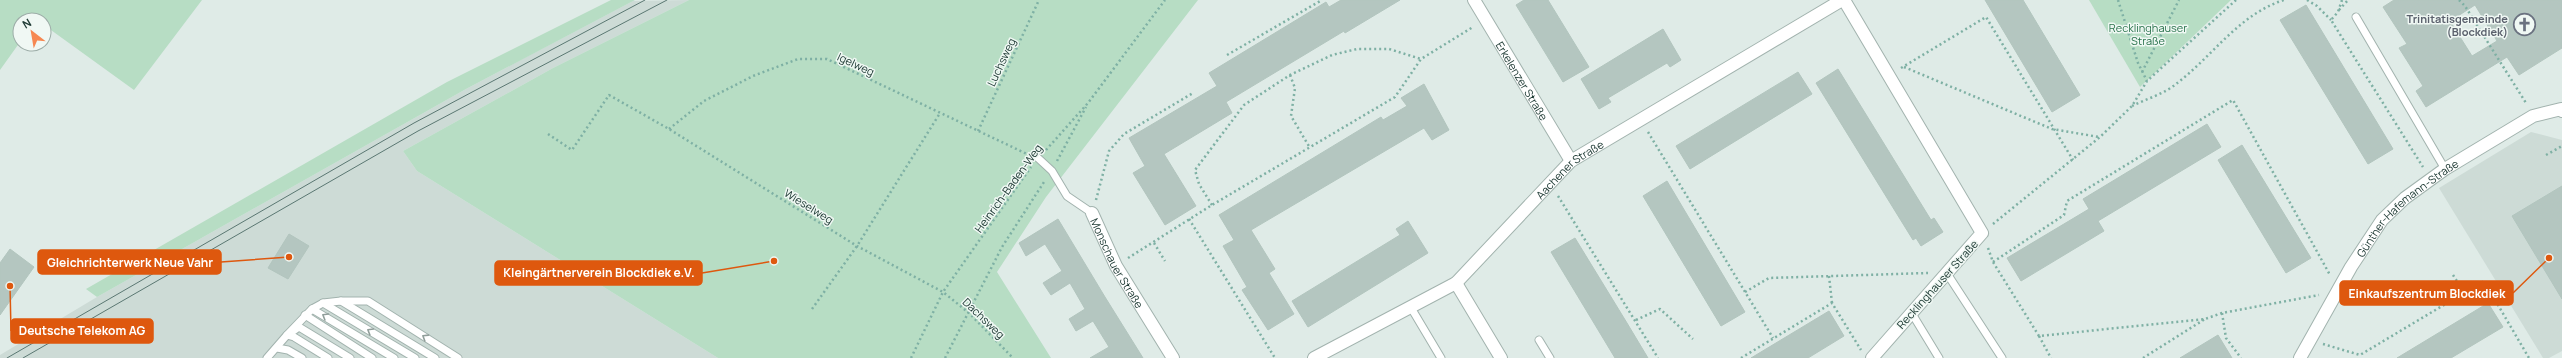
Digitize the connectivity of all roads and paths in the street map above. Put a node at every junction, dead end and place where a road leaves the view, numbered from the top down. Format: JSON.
{"nodes":[{"id":1,"x":1039,"y":0,"type":"edge"},
{"id":2,"x":1165,"y":0,"type":"edge"},
{"id":3,"x":1322,"y":0,"type":"edge"},
{"id":4,"x":1474,"y":0,"type":"edge"},
{"id":5,"x":1843,"y":0,"type":"edge"},
{"id":6,"x":2118,"y":0,"type":"edge"},
{"id":7,"x":2179,"y":0,"type":"edge"},
{"id":8,"x":2236,"y":0,"type":"edge"},
{"id":9,"x":2284,"y":0,"type":"edge"},
{"id":10,"x":2307,"y":0,"type":"edge"},
{"id":11,"x":2342,"y":0,"type":"edge"},
{"id":12,"x":2348,"y":0,"type":"edge"},
{"id":13,"x":2458,"y":0,"type":"edge"},
{"id":14,"x":2338,"y":12,"type":"junction"},
{"id":15,"x":2356,"y":17,"type":"dead end"},
{"id":16,"x":1486,"y":20,"type":"junction"},
{"id":17,"x":2330,"y":20,"type":"junction"},
{"id":18,"x":1227,"y":55,"type":"dead end"},
{"id":19,"x":1421,"y":59,"type":"junction"},
{"id":20,"x":1904,"y":67,"type":"junction"},
{"id":21,"x":2142,"y":72,"type":"junction"},
{"id":22,"x":1889,"y":74,"type":"junction"},
{"id":23,"x":1290,"y":75,"type":"junction"},
{"id":24,"x":2147,"y":82,"type":"junction"},
{"id":25,"x":1193,"y":93,"type":"dead end"},
{"id":26,"x":1088,"y":103,"type":"junction"},
{"id":27,"x":2132,"y":106,"type":"junction"},
{"id":28,"x":2562,"y":110,"type":"edge"},
{"id":29,"x":940,"y":112,"type":"junction"},
{"id":30,"x":2533,"y":116,"type":"junction"},
{"id":31,"x":1641,"y":121,"type":"junction"},
{"id":32,"x":669,"y":128,"type":"junction"},
{"id":33,"x":2052,"y":129,"type":"junction"},
{"id":34,"x":978,"y":131,"type":"junction"},
{"id":35,"x":548,"y":134,"type":"dead end"},
{"id":36,"x":2100,"y":137,"type":"junction"},
{"id":37,"x":2562,"y":146,"type":"edge"},
{"id":38,"x":1310,"y":148,"type":"junction"},
{"id":39,"x":2546,"y":155,"type":"dead end"},
{"id":40,"x":1038,"y":158,"type":"junction"},
{"id":41,"x":2072,"y":160,"type":"junction"},
{"id":42,"x":1571,"y":161,"type":"junction"},
{"id":43,"x":2444,"y":169,"type":"junction"},
{"id":44,"x":1052,"y":171,"type":"junction"},
{"id":45,"x":2430,"y":178,"type":"junction"},
{"id":46,"x":1550,"y":184,"type":"junction"},
{"id":47,"x":1212,"y":205,"type":"junction"},
{"id":48,"x":1092,"y":213,"type":"junction"},
{"id":49,"x":1189,"y":219,"type":"junction"},
{"id":50,"x":1982,"y":233,"type":"junction"},
{"id":51,"x":1154,"y":243,"type":"junction"},
{"id":52,"x":857,"y":246,"type":"junction"},
{"id":53,"x":1165,"y":261,"type":"dead end"},
{"id":54,"x":1993,"y":262,"type":"junction"},
{"id":55,"x":1116,"y":266,"type":"junction"},
{"id":56,"x":1946,"y":272,"type":"junction"},
{"id":57,"x":2453,"y":275,"type":"dead end"},
{"id":58,"x":1829,"y":276,"type":"junction"},
{"id":59,"x":1456,"y":283,"type":"junction"},
{"id":60,"x":2338,"y":289,"type":"junction"},
{"id":61,"x":943,"y":292,"type":"junction"},
{"id":62,"x":1745,"y":292,"type":"junction"},
{"id":63,"x":2464,"y":292,"type":"junction"},
{"id":64,"x":341,"y":301,"type":"junction"},
{"id":65,"x":323,"y":303,"type":"junction"},
{"id":66,"x":1832,"y":303,"type":"junction"},
{"id":67,"x":1410,"y":306,"type":"junction"},
{"id":68,"x":312,"y":309,"type":"junction"},
{"id":69,"x":812,"y":309,"type":"dead end"},
{"id":70,"x":1911,"y":312,"type":"junction"},
{"id":71,"x":969,"y":313,"type":"junction"},
{"id":72,"x":2222,"y":314,"type":"junction"},
{"id":73,"x":305,"y":315,"type":"junction"},
{"id":74,"x":2205,"y":319,"type":"junction"},
{"id":75,"x":1636,"y":320,"type":"junction"},
{"id":76,"x":287,"y":335,"type":"junction"},
{"id":77,"x":2039,"y":336,"type":"junction"},
{"id":78,"x":1773,"y":338,"type":"junction"},
{"id":79,"x":2312,"y":338,"type":"junction"},
{"id":80,"x":1692,"y":339,"type":"dead end"},
{"id":81,"x":1539,"y":340,"type":"dead end"},
{"id":82,"x":277,"y":348,"type":"junction"},
{"id":83,"x":1867,"y":355,"type":"edge"},
{"id":84,"x":267,"y":358,"type":"edge"},
{"id":85,"x":302,"y":358,"type":"edge"},
{"id":86,"x":328,"y":358,"type":"edge"},
{"id":87,"x":350,"y":358,"type":"edge"},
{"id":88,"x":372,"y":358,"type":"edge"},
{"id":89,"x":394,"y":358,"type":"edge"},
{"id":90,"x":415,"y":358,"type":"edge"},
{"id":91,"x":435,"y":358,"type":"edge"},
{"id":92,"x":458,"y":358,"type":"edge"},
{"id":93,"x":911,"y":358,"type":"edge"},
{"id":94,"x":945,"y":358,"type":"edge"},
{"id":95,"x":1013,"y":358,"type":"edge"},
{"id":96,"x":1173,"y":358,"type":"edge"},
{"id":97,"x":1275,"y":358,"type":"edge"},
{"id":98,"x":1314,"y":358,"type":"edge"},
{"id":99,"x":1441,"y":358,"type":"edge"},
{"id":100,"x":1500,"y":358,"type":"edge"},
{"id":101,"x":1550,"y":358,"type":"edge"},
{"id":102,"x":1658,"y":358,"type":"edge"},
{"id":103,"x":1741,"y":358,"type":"edge"},
{"id":104,"x":1939,"y":358,"type":"edge"},
{"id":105,"x":2002,"y":358,"type":"edge"},
{"id":106,"x":2050,"y":358,"type":"edge"},
{"id":107,"x":2143,"y":358,"type":"edge"},
{"id":108,"x":2240,"y":358,"type":"edge"},
{"id":109,"x":2300,"y":358,"type":"edge"},
{"id":110,"x":2529,"y":358,"type":"edge"}],
"edges":[{"from":1,"to":34,"type":"path","name":"Luchsweg"},
{"from":2,"to":26,"type":"path","name":"Heinrich-Baden-Weg"},
{"from":3,"to":18,"type":"path"},
{"from":4,"to":16,"type":"street","name":"Erkelenzer Straße"},
{"from":5,"to":22,"type":"street","name":"Recklinghauser Straße"},
{"from":5,"to":31,"type":"street","name":"Aachener Straße"},
{"from":6,"to":21,"type":"path"},
{"from":7,"to":21,"type":"path"},
{"from":8,"to":24,"type":"path"},
{"from":9,"to":27,"type":"path"},
{"from":10,"to":17,"type":"path"},
{"from":11,"to":14,"type":"path"},
{"from":12,"to":14,"type":"path"},
{"from":13,"to":30,"type":"path"},
{"from":14,"to":17,"type":"path"},
{"from":15,"to":43,"type":"lane"},
{"from":16,"to":19,"type":"path"},
{"from":16,"to":42,"type":"street","name":"Erkelenzer Straße"},
{"from":17,"to":45,"type":"path"},
{"from":19,"to":23,"type":"path"},
{"from":19,"to":38,"type":"path"},
{"from":20,"to":22,"type":"path"},
{"from":20,"to":33,"type":"path"},
{"from":20,"to":33,"type":"path"},
{"from":21,"to":24,"type":"path"},
{"from":22,"to":50,"type":"street","name":"Recklinghauser Straße"},
{"from":23,"to":38,"type":"path"},
{"from":23,"to":47,"type":"path"},
{"from":24,"to":27,"type":"path"},
{"from":25,"to":48,"type":"path"},
{"from":26,"to":40,"type":"path","name":"Heinrich-Baden-Weg"},
{"from":26,"to":44,"type":"path"},
{"from":27,"to":36,"type":"path"},
{"from":28,"to":30,"type":"street","name":"Günther-Hafemann-Straße"},
{"from":29,"to":32,"type":"path","name":"Igelweg"},
{"from":29,"to":34,"type":"path","name":"Igelweg"},
{"from":29,"to":52,"type":"path"},
{"from":30,"to":43,"type":"street","name":"Günther-Hafemann-Straße"},
{"from":31,"to":42,"type":"street","name":"Aachener Straße"},
{"from":31,"to":62,"type":"path"},
{"from":32,"to":35,"type":"path","name":"Wieselweg"},
{"from":32,"to":52,"type":"path","name":"Wieselweg"},
{"from":33,"to":36,"type":"path"},
{"from":33,"to":41,"type":"path"},
{"from":34,"to":40,"type":"path","name":"Igelweg"},
{"from":36,"to":41,"type":"path"},
{"from":37,"to":39,"type":"path"},
{"from":38,"to":47,"type":"path"},
{"from":40,"to":44,"type":"lane","name":"Monschauer Straße"},
{"from":40,"to":61,"type":"path","name":"Heinrich-Baden-Weg"},
{"from":41,"to":50,"type":"path"},
{"from":42,"to":46,"type":"street","name":"Aachener Straße"},
{"from":43,"to":45,"type":"street","name":"Günther-Hafemann-Straße"},
{"from":44,"to":48,"type":"lane","name":"Monschauer Straße"},
{"from":44,"to":71,"type":"path"},
{"from":45,"to":60,"type":"street","name":"Günther-Hafemann-Straße"},
{"from":46,"to":59,"type":"street","name":"Aachener Straße"},
{"from":46,"to":75,"type":"path"},
{"from":47,"to":49,"type":"path"},
{"from":48,"to":55,"type":"street","name":"Monschauer Straße"},
{"from":49,"to":51,"type":"path"},
{"from":49,"to":97,"type":"path"},
{"from":50,"to":54,"type":"path"},
{"from":50,"to":56,"type":"street","name":"Recklinghauser Straße"},
{"from":51,"to":53,"type":"path"},
{"from":51,"to":55,"type":"path"},
{"from":52,"to":61,"type":"path","name":"Wieselweg"},
{"from":52,"to":69,"type":"path"},
{"from":54,"to":60,"type":"path"},
{"from":54,"to":77,"type":"path"},
{"from":55,"to":96,"type":"street","name":"Monschauer Straße"},
{"from":56,"to":58,"type":"path"},
{"from":56,"to":70,"type":"street","name":"Recklinghauser Straße"},
{"from":56,"to":105,"type":"lane"},
{"from":57,"to":63,"type":"path"},
{"from":58,"to":62,"type":"path"},
{"from":58,"to":66,"type":"path"},
{"from":59,"to":67,"type":"street","name":"Aachener Straße"},
{"from":59,"to":100,"type":"street"},
{"from":60,"to":72,"type":"path"},
{"from":60,"to":79,"type":"street","name":"Günther-Hafemann-Straße"},
{"from":61,"to":71,"type":"path","name":"Dachsweg"},
{"from":61,"to":93,"type":"path","name":"Heinrich-Baden-Weg"},
{"from":62,"to":78,"type":"path"},
{"from":63,"to":79,"type":"path"},
{"from":63,"to":110,"type":"path"},
{"from":64,"to":65,"type":"lane"},
{"from":64,"to":91,"type":"lane"},
{"from":92,"to":64,"type":"lane","one_way":true},
{"from":65,"to":68,"type":"lane"},
{"from":90,"to":65,"type":"lane","one_way":true},
{"from":66,"to":78,"type":"path"},
{"from":66,"to":83,"type":"path"},
{"from":67,"to":98,"type":"street","name":"Aachener Straße"},
{"from":67,"to":99,"type":"lane"},
{"from":68,"to":73,"type":"lane"},
{"from":89,"to":68,"type":"lane","one_way":true},
{"from":70,"to":83,"type":"street","name":"Recklinghauser Straße"},
{"from":70,"to":104,"type":"lane"},
{"from":71,"to":94,"type":"path"},
{"from":71,"to":95,"type":"path","name":"Dachsweg"},
{"from":72,"to":74,"type":"path"},
{"from":72,"to":108,"type":"path"},
{"from":73,"to":76,"type":"lane"},
{"from":73,"to":88,"type":"lane"},
{"from":74,"to":77,"type":"path"},
{"from":74,"to":107,"type":"path"},
{"from":75,"to":80,"type":"path"},
{"from":75,"to":102,"type":"path"},
{"from":76,"to":82,"type":"lane"},
{"from":76,"to":86,"type":"lane"},
{"from":76,"to":87,"type":"lane"},
{"from":77,"to":106,"type":"path"},
{"from":78,"to":103,"type":"path"},
{"from":79,"to":109,"type":"street","name":"Günther-Hafemann-Straße"},
{"from":81,"to":101,"type":"lane"},
{"from":82,"to":84,"type":"lane"},
{"from":82,"to":85,"type":"lane"}]}
